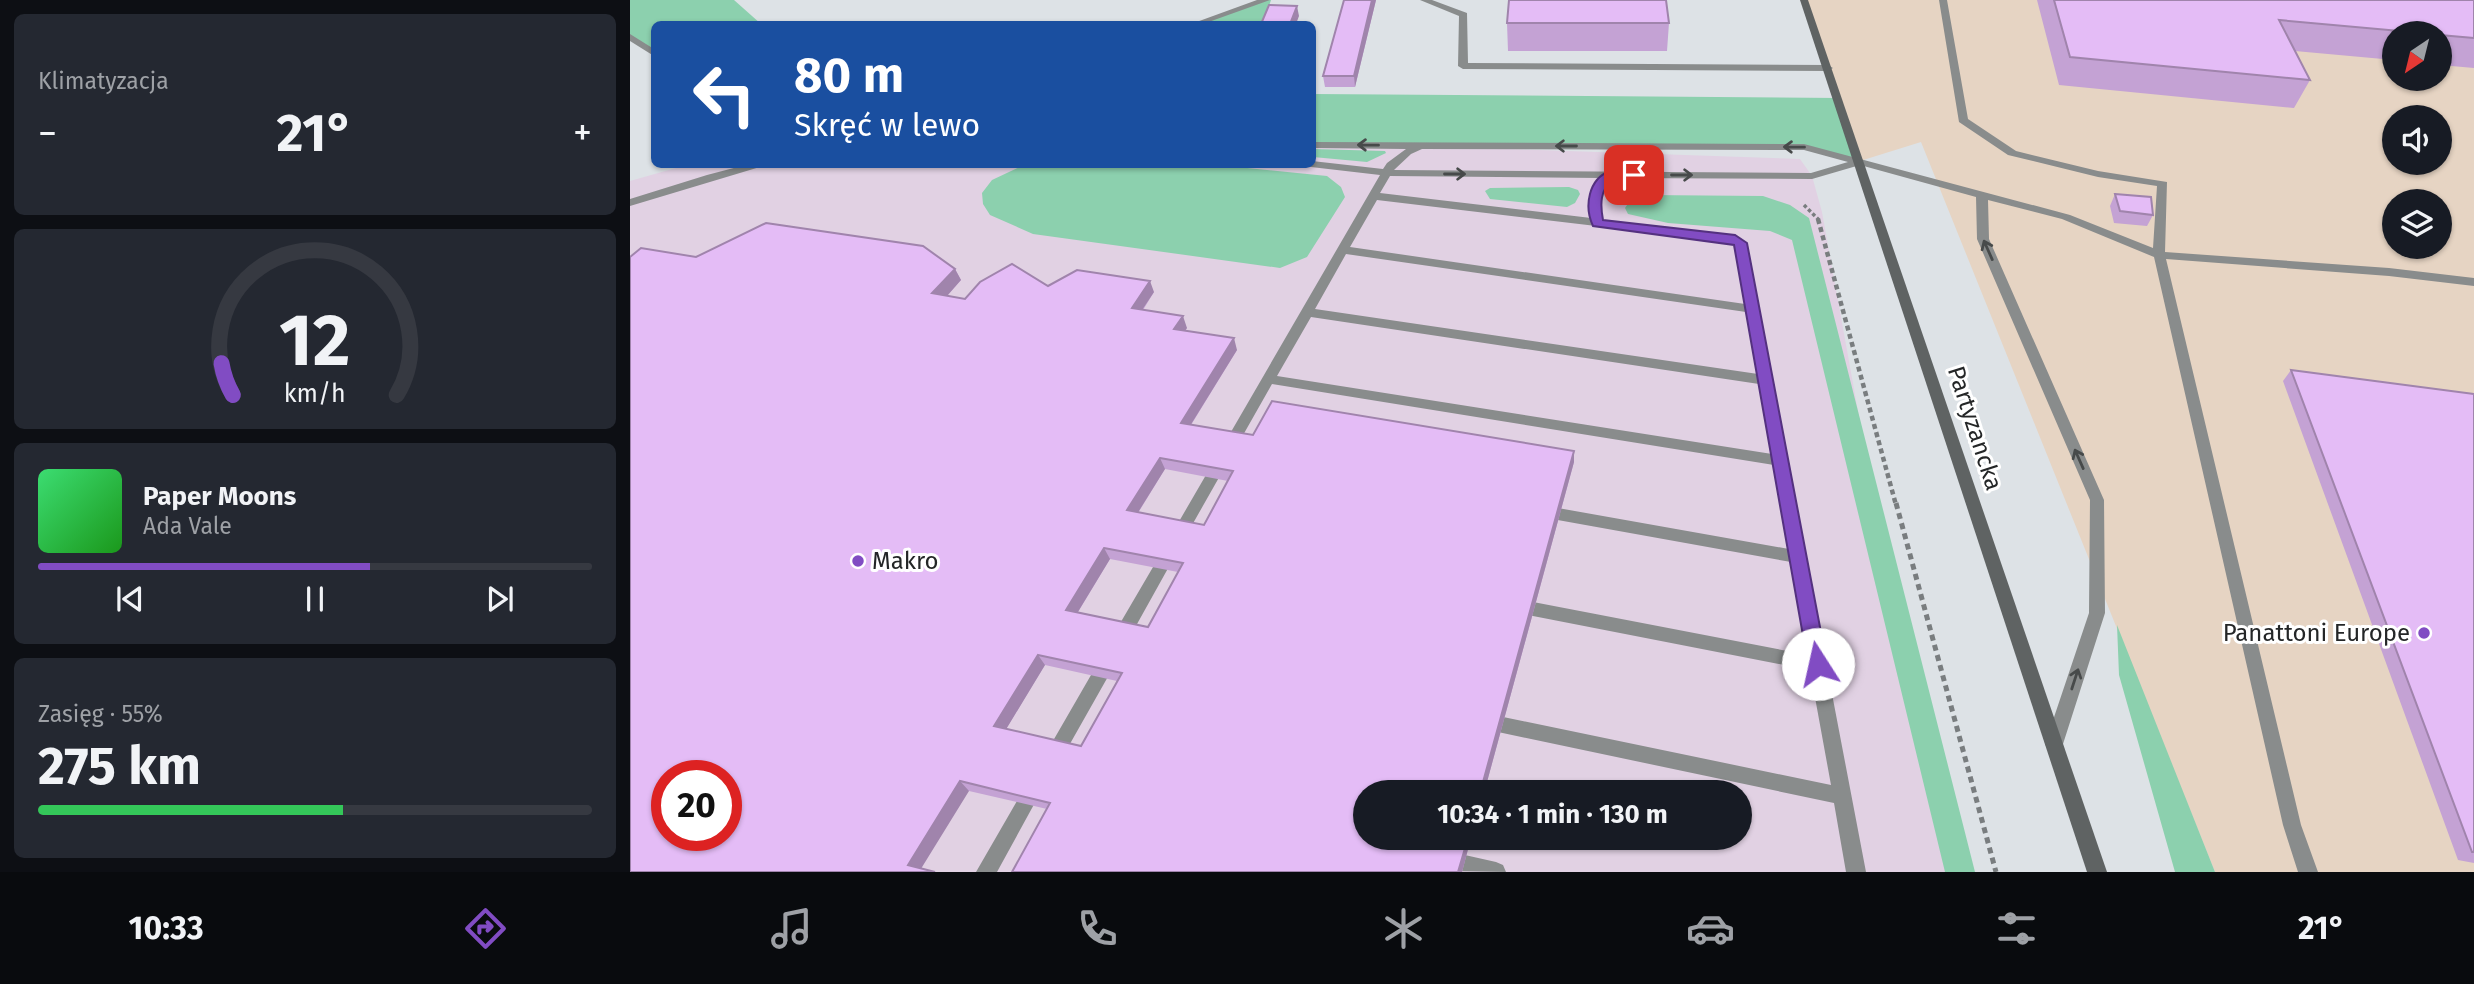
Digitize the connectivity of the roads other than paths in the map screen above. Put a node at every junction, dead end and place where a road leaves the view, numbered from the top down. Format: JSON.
{"nodes":[{"id":1,"x":1266,"y":0,"type":"edge"},
{"id":2,"x":1424,"y":0,"type":"edge"},
{"id":3,"x":1804,"y":0,"type":"edge"},
{"id":4,"x":1943,"y":0,"type":"edge"},
{"id":5,"x":1205,"y":21,"type":"edge"},
{"id":6,"x":630,"y":37,"type":"edge"},
{"id":7,"x":651,"y":50,"type":"edge"},
{"id":8,"x":1828,"y":68,"type":"junction"},
{"id":9,"x":1316,"y":145,"type":"edge"},
{"id":10,"x":1424,"y":146,"type":"junction"},
{"id":11,"x":1860,"y":161,"type":"junction"},
{"id":12,"x":1316,"y":165,"type":"edge"},
{"id":13,"x":748,"y":168,"type":"edge"},
{"id":14,"x":1387,"y":173,"type":"junction"},
{"id":15,"x":1610,"y":175,"type":"junction"},
{"id":16,"x":1982,"y":195,"type":"junction"},
{"id":17,"x":1374,"y":196,"type":"junction"},
{"id":18,"x":630,"y":203,"type":"edge"},
{"id":19,"x":1598,"y":223,"type":"junction"},
{"id":20,"x":1343,"y":250,"type":"junction"},
{"id":21,"x":2159,"y":255,"type":"junction"},
{"id":22,"x":2474,"y":282,"type":"edge"},
{"id":23,"x":1753,"y":309,"type":"junction"},
{"id":24,"x":1307,"y":312,"type":"junction"},
{"id":25,"x":1269,"y":379,"type":"junction"},
{"id":26,"x":1765,"y":380,"type":"junction"},
{"id":27,"x":1781,"y":461,"type":"junction"},
{"id":28,"x":1526,"y":508,"type":"edge"},
{"id":29,"x":1798,"y":557,"type":"junction"},
{"id":30,"x":1504,"y":604,"type":"edge"},
{"id":31,"x":1818,"y":664,"type":"junction"},
{"id":32,"x":1473,"y":719,"type":"edge"},
{"id":33,"x":2054,"y":744,"type":"junction"},
{"id":34,"x":1842,"y":796,"type":"junction"},
{"id":35,"x":1430,"y":857,"type":"edge"},
{"id":36,"x":986,"y":872,"type":"edge"},
{"id":37,"x":1496,"y":872,"type":"edge"},
{"id":38,"x":1856,"y":872,"type":"edge"},
{"id":39,"x":2097,"y":872,"type":"edge"},
{"id":40,"x":2308,"y":872,"type":"edge"}],
"edges":[{"from":1,"to":5,"type":"street"},
{"from":2,"to":8,"type":"street"},
{"from":3,"to":8,"type":"main road","name":"Partyzancka"},
{"from":4,"to":21,"type":"street"},
{"from":6,"to":7,"type":"street"},
{"from":8,"to":11,"type":"main road","name":"Partyzancka"},
{"from":10,"to":9,"type":"street","one_way":true},
{"from":11,"to":10,"type":"street","one_way":true},
{"from":10,"to":14,"type":"street"},
{"from":15,"to":11,"type":"street","one_way":true},
{"from":11,"to":16,"type":"street"},
{"from":11,"to":33,"type":"main road","name":"Partyzancka"},
{"from":12,"to":14,"type":"street"},
{"from":13,"to":18,"type":"street"},
{"from":14,"to":15,"type":"street","one_way":true},
{"from":14,"to":17,"type":"street"},
{"from":15,"to":19,"type":"street"},
{"from":16,"to":21,"type":"street"},
{"from":33,"to":16,"type":"street","one_way":true},
{"from":17,"to":19,"type":"street"},
{"from":17,"to":20,"type":"street"},
{"from":19,"to":23,"type":"street"},
{"from":20,"to":23,"type":"street"},
{"from":20,"to":24,"type":"street"},
{"from":21,"to":22,"type":"street"},
{"from":21,"to":40,"type":"street"},
{"from":23,"to":26,"type":"street"},
{"from":24,"to":25,"type":"street"},
{"from":24,"to":26,"type":"street"},
{"from":25,"to":27,"type":"street"},
{"from":25,"to":36,"type":"street"},
{"from":26,"to":27,"type":"street"},
{"from":27,"to":29,"type":"street"},
{"from":28,"to":29,"type":"street"},
{"from":29,"to":31,"type":"street"},
{"from":30,"to":31,"type":"street"},
{"from":31,"to":34,"type":"street"},
{"from":32,"to":34,"type":"street"},
{"from":33,"to":39,"type":"main road","name":"Partyzancka"},
{"from":34,"to":38,"type":"street"},
{"from":35,"to":37,"type":"street"}]}
